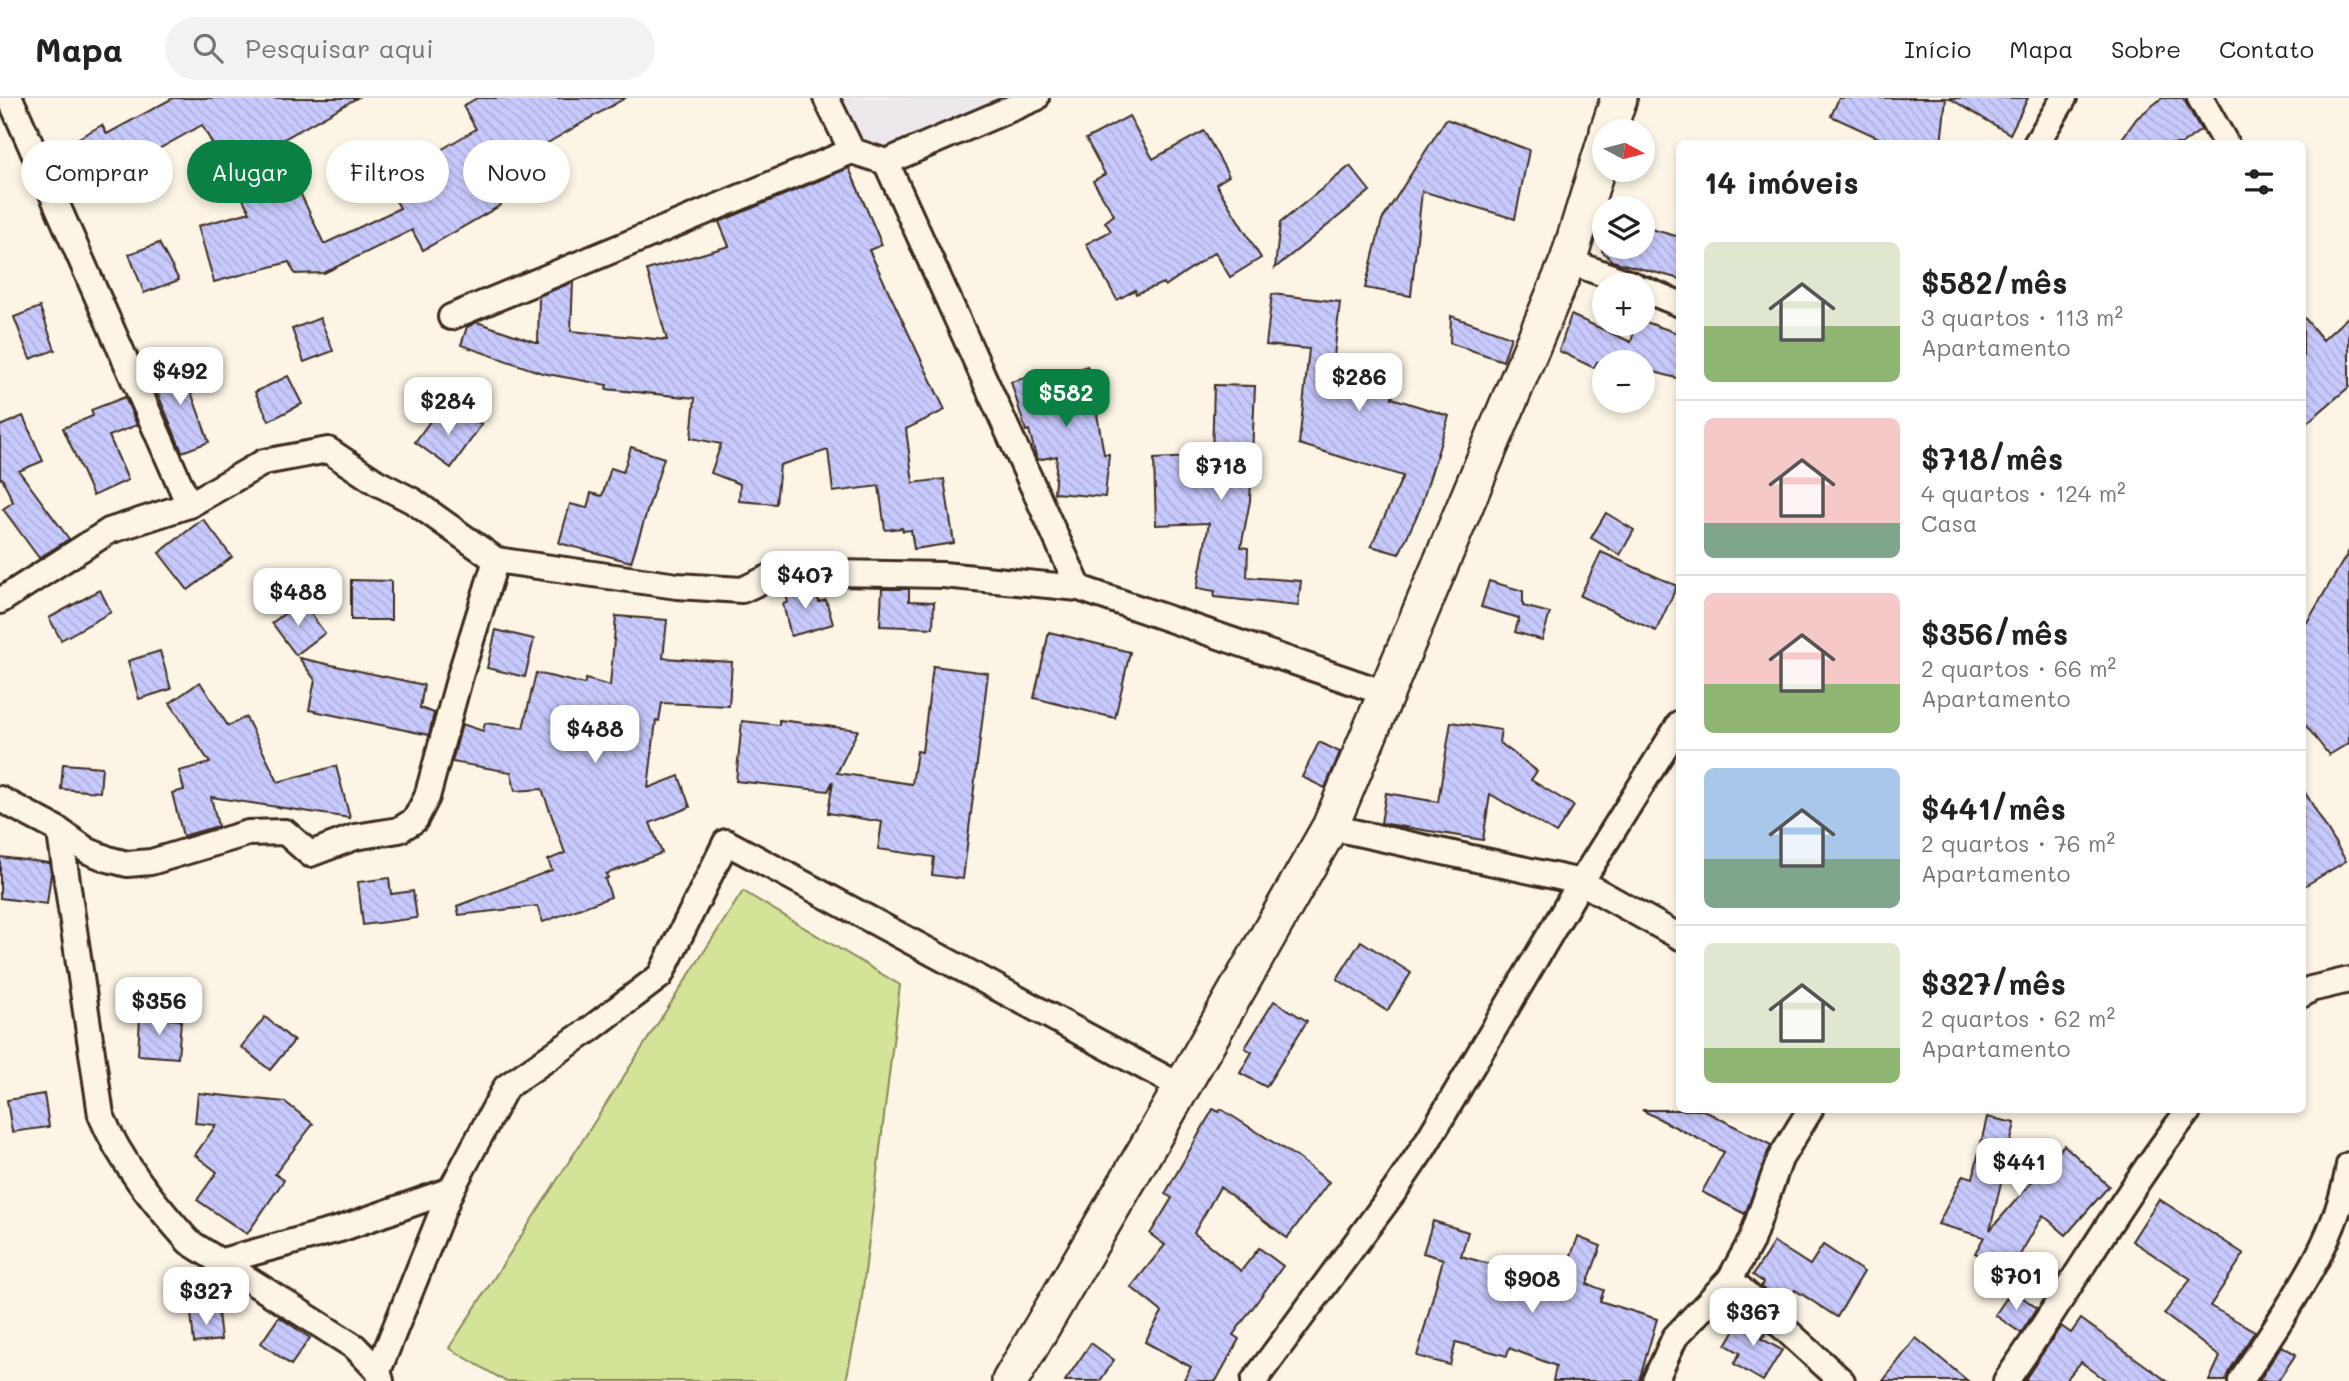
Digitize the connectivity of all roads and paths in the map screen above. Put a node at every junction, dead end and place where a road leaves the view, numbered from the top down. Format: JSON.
{"nodes":[{"id":1,"x":10,"y":98,"type":"edge"},
{"id":2,"x":826,"y":98,"type":"edge"},
{"id":3,"x":1036,"y":98,"type":"edge"},
{"id":4,"x":1619,"y":98,"type":"edge"},
{"id":5,"x":2064,"y":98,"type":"edge"},
{"id":6,"x":2200,"y":98,"type":"edge"},
{"id":7,"x":1612,"y":119,"type":"edge"},
{"id":8,"x":2038,"y":140,"type":"edge"},
{"id":9,"x":2224,"y":140,"type":"edge"},
{"id":10,"x":852,"y":151,"type":"junction"},
{"id":11,"x":886,"y":162,"type":"junction"},
{"id":12,"x":1592,"y":182,"type":"edge"},
{"id":13,"x":1567,"y":261,"type":"junction"},
{"id":14,"x":1600,"y":273,"type":"edge"},
{"id":15,"x":1655,"y":294,"type":"edge"},
{"id":16,"x":1676,"y":302,"type":"edge"},
{"id":17,"x":452,"y":317,"type":"dead end"},
{"id":18,"x":189,"y":505,"type":"junction"},
{"id":19,"x":496,"y":559,"type":"junction"},
{"id":20,"x":1079,"y":588,"type":"junction"},
{"id":21,"x":0,"y":601,"type":"edge"},
{"id":22,"x":1385,"y":693,"type":"junction"},
{"id":23,"x":1676,"y":729,"type":"edge"},
{"id":24,"x":0,"y":799,"type":"edge"},
{"id":25,"x":1330,"y":827,"type":"junction"},
{"id":26,"x":61,"y":833,"type":"junction"},
{"id":27,"x":1581,"y":882,"type":"junction"},
{"id":28,"x":1676,"y":935,"type":"edge"},
{"id":29,"x":2349,"y":980,"type":"edge"},
{"id":30,"x":2306,"y":992,"type":"edge"},
{"id":31,"x":1180,"y":1086,"type":"junction"},
{"id":32,"x":1808,"y":1113,"type":"edge"},
{"id":33,"x":2187,"y":1113,"type":"edge"},
{"id":34,"x":2349,"y":1165,"type":"edge"},
{"id":35,"x":451,"y":1190,"type":"junction"},
{"id":36,"x":218,"y":1262,"type":"junction"},
{"id":37,"x":1730,"y":1279,"type":"junction"},
{"id":38,"x":380,"y":1376,"type":"edge"},
{"id":39,"x":1010,"y":1381,"type":"edge"},
{"id":40,"x":1254,"y":1381,"type":"edge"},
{"id":41,"x":1655,"y":1381,"type":"edge"},
{"id":42,"x":1842,"y":1381,"type":"edge"},
{"id":43,"x":2006,"y":1381,"type":"edge"},
{"id":44,"x":2241,"y":1381,"type":"edge"}],
"edges":[{"from":1,"to":18,"type":"street"},
{"from":2,"to":10,"type":"street"},
{"from":3,"to":11,"type":"street"},
{"from":4,"to":7,"type":"street"},
{"from":5,"to":8,"type":"street"},
{"from":6,"to":9,"type":"street"},
{"from":10,"to":11,"type":"street"},
{"from":10,"to":17,"type":"street"},
{"from":11,"to":20,"type":"street"},
{"from":12,"to":13,"type":"street"},
{"from":13,"to":14,"type":"street"},
{"from":13,"to":22,"type":"street"},
{"from":15,"to":16,"type":"street"},
{"from":18,"to":19,"type":"street"},
{"from":18,"to":21,"type":"street"},
{"from":19,"to":20,"type":"street"},
{"from":19,"to":26,"type":"street"},
{"from":20,"to":22,"type":"street"},
{"from":22,"to":25,"type":"street"},
{"from":23,"to":27,"type":"street"},
{"from":24,"to":26,"type":"street"},
{"from":25,"to":27,"type":"street"},
{"from":25,"to":31,"type":"street"},
{"from":26,"to":36,"type":"street"},
{"from":27,"to":28,"type":"street"},
{"from":27,"to":40,"type":"street"},
{"from":29,"to":30,"type":"street"},
{"from":31,"to":35,"type":"street"},
{"from":31,"to":39,"type":"street"},
{"from":32,"to":37,"type":"street"},
{"from":33,"to":43,"type":"street"},
{"from":34,"to":44,"type":"street"},
{"from":35,"to":36,"type":"street"},
{"from":35,"to":38,"type":"street"},
{"from":36,"to":38,"type":"street"},
{"from":37,"to":41,"type":"street"},
{"from":37,"to":42,"type":"street"}]}
